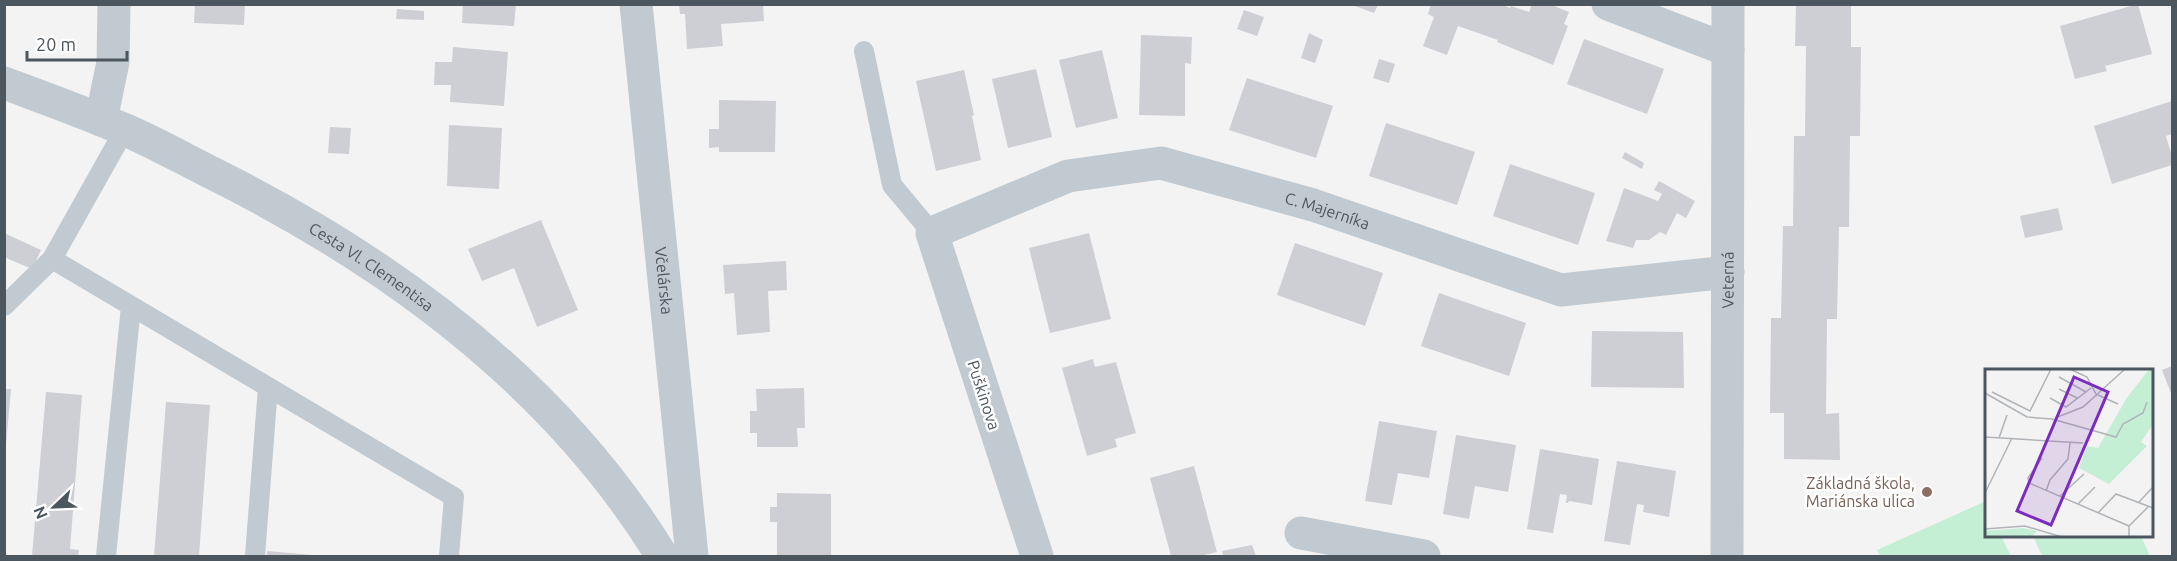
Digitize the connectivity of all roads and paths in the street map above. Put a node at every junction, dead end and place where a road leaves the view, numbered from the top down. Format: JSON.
{"nodes":[{"id":1,"x":114,"y":4,"type":"edge"},
{"id":2,"x":636,"y":4,"type":"edge"},
{"id":3,"x":1608,"y":4,"type":"edge"},
{"id":4,"x":1728,"y":4,"type":"edge"},
{"id":5,"x":1728,"y":50,"type":"junction"},
{"id":6,"x":864,"y":51,"type":"dead end"},
{"id":7,"x":4,"y":83,"type":"edge"},
{"id":8,"x":113,"y":125,"type":"junction"},
{"id":9,"x":932,"y":233,"type":"junction"},
{"id":10,"x":52,"y":259,"type":"junction"},
{"id":11,"x":1728,"y":273,"type":"junction"},
{"id":12,"x":4,"y":306,"type":"edge"},
{"id":13,"x":131,"y":306,"type":"junction"},
{"id":14,"x":268,"y":387,"type":"junction"},
{"id":15,"x":1301,"y":533,"type":"dead end"},
{"id":16,"x":106,"y":556,"type":"edge"},
{"id":17,"x":255,"y":556,"type":"edge"},
{"id":18,"x":449,"y":556,"type":"edge"},
{"id":19,"x":662,"y":556,"type":"edge"},
{"id":20,"x":692,"y":556,"type":"edge"},
{"id":21,"x":1037,"y":556,"type":"edge"},
{"id":22,"x":1425,"y":556,"type":"edge"},
{"id":23,"x":1727,"y":556,"type":"edge"}],
"edges":[{"from":1,"to":8,"type":"street"},
{"from":2,"to":20,"type":"street","name":"Včelárska"},
{"from":3,"to":5,"type":"street"},
{"from":4,"to":5,"type":"street","name":"Veterná"},
{"from":5,"to":11,"type":"street","name":"Veterná"},
{"from":6,"to":9,"type":"lane"},
{"from":7,"to":8,"type":"street","name":"Cesta Vl. Clementisa"},
{"from":8,"to":10,"type":"lane"},
{"from":8,"to":19,"type":"street","name":"Cesta Vl. Clementisa"},
{"from":9,"to":11,"type":"street","name":"C. Majerníka"},
{"from":9,"to":21,"type":"street","name":"Puškinova"},
{"from":10,"to":12,"type":"lane"},
{"from":10,"to":13,"type":"lane"},
{"from":11,"to":23,"type":"street","name":"Veterná"},
{"from":13,"to":14,"type":"lane"},
{"from":13,"to":16,"type":"lane"},
{"from":14,"to":17,"type":"lane"},
{"from":14,"to":18,"type":"lane"},
{"from":15,"to":22,"type":"street"}]}
